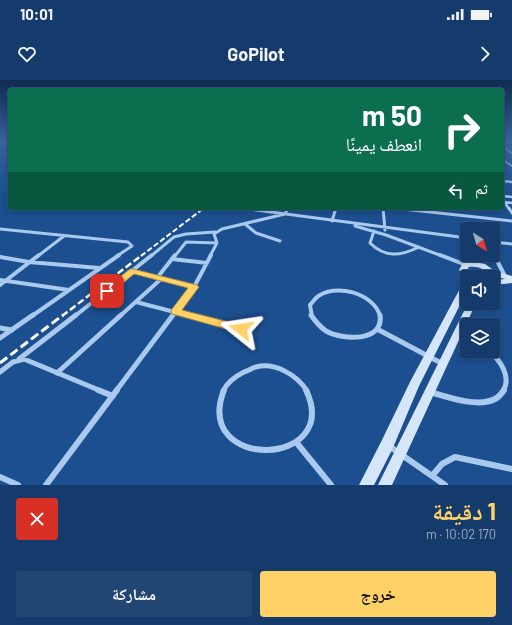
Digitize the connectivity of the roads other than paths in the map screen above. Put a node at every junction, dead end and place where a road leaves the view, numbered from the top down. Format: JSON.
{"nodes":[{"id":1,"x":504,"y":203,"type":"edge"},
{"id":2,"x":256,"y":210,"type":"edge"},
{"id":3,"x":287,"y":210,"type":"edge"},
{"id":4,"x":335,"y":210,"type":"edge"},
{"id":5,"x":383,"y":210,"type":"edge"},
{"id":6,"x":411,"y":210,"type":"edge"},
{"id":7,"x":512,"y":213,"type":"edge"},
{"id":8,"x":285,"y":214,"type":"junction"},
{"id":9,"x":332,"y":220,"type":"junction"},
{"id":10,"x":512,"y":221,"type":"edge"},
{"id":11,"x":345,"y":222,"type":"junction"},
{"id":12,"x":245,"y":224,"type":"junction"},
{"id":13,"x":385,"y":227,"type":"junction"},
{"id":14,"x":0,"y":229,"type":"edge"},
{"id":15,"x":374,"y":231,"type":"junction"},
{"id":16,"x":215,"y":232,"type":"junction"},
{"id":17,"x":386,"y":235,"type":"junction"},
{"id":18,"x":64,"y":236,"type":"junction"},
{"id":19,"x":460,"y":237,"type":"edge"},
{"id":20,"x":280,"y":241,"type":"dead end"},
{"id":21,"x":500,"y":243,"type":"edge"},
{"id":22,"x":216,"y":244,"type":"junction"},
{"id":23,"x":512,"y":244,"type":"edge"},
{"id":24,"x":419,"y":247,"type":"junction"},
{"id":25,"x":0,"y":257,"type":"edge"},
{"id":26,"x":172,"y":259,"type":"junction"},
{"id":27,"x":29,"y":262,"type":"junction"},
{"id":28,"x":499,"y":262,"type":"edge"},
{"id":29,"x":207,"y":263,"type":"junction"},
{"id":30,"x":466,"y":265,"type":"junction"},
{"id":31,"x":100,"y":268,"type":"junction"},
{"id":32,"x":464,"y":270,"type":"edge"},
{"id":33,"x":488,"y":270,"type":"edge"},
{"id":34,"x":133,"y":271,"type":"junction"},
{"id":35,"x":500,"y":277,"type":"edge"},
{"id":36,"x":159,"y":279,"type":"junction"},
{"id":37,"x":510,"y":279,"type":"edge"},
{"id":38,"x":0,"y":280,"type":"edge"},
{"id":39,"x":6,"y":281,"type":"junction"},
{"id":40,"x":500,"y":281,"type":"edge"},
{"id":41,"x":0,"y":285,"type":"edge"},
{"id":42,"x":194,"y":287,"type":"junction"},
{"id":43,"x":69,"y":290,"type":"junction"},
{"id":44,"x":460,"y":294,"type":"edge"},
{"id":45,"x":136,"y":302,"type":"junction"},
{"id":46,"x":176,"y":312,"type":"junction"},
{"id":47,"x":0,"y":328,"type":"edge"},
{"id":48,"x":241,"y":329,"type":"dead end"},
{"id":49,"x":377,"y":329,"type":"junction"},
{"id":50,"x":12,"y":330,"type":"junction"},
{"id":51,"x":0,"y":338,"type":"edge"},
{"id":52,"x":460,"y":340,"type":"edge"},
{"id":53,"x":429,"y":358,"type":"junction"},
{"id":54,"x":497,"y":358,"type":"edge"},
{"id":55,"x":19,"y":359,"type":"junction"},
{"id":56,"x":443,"y":364,"type":"junction"},
{"id":57,"x":0,"y":372,"type":"edge"},
{"id":58,"x":57,"y":373,"type":"junction"},
{"id":59,"x":430,"y":392,"type":"junction"},
{"id":60,"x":113,"y":396,"type":"junction"},
{"id":61,"x":296,"y":442,"type":"junction"},
{"id":62,"x":387,"y":445,"type":"junction"},
{"id":63,"x":400,"y":453,"type":"junction"},
{"id":64,"x":512,"y":470,"type":"edge"},
{"id":65,"x":432,"y":476,"type":"junction"},
{"id":66,"x":0,"y":477,"type":"edge"},
{"id":67,"x":18,"y":485,"type":"edge"},
{"id":68,"x":46,"y":485,"type":"edge"},
{"id":69,"x":331,"y":485,"type":"edge"},
{"id":70,"x":366,"y":485,"type":"edge"},
{"id":71,"x":386,"y":485,"type":"edge"},
{"id":72,"x":445,"y":485,"type":"edge"}],
"edges":[{"from":1,"to":7,"type":"street"},
{"from":2,"to":8,"type":"street"},
{"from":3,"to":8,"type":"street"},
{"from":4,"to":9,"type":"street"},
{"from":5,"to":13,"type":"street"},
{"from":6,"to":10,"type":"street"},
{"from":8,"to":9,"type":"street"},
{"from":8,"to":12,"type":"street"},
{"from":9,"to":11,"type":"street"},
{"from":11,"to":13,"type":"street"},
{"from":11,"to":15,"type":"street"},
{"from":12,"to":16,"type":"street"},
{"from":12,"to":20,"type":"street"},
{"from":13,"to":17,"type":"street"},
{"from":13,"to":19,"type":"street"},
{"from":14,"to":18,"type":"street"},
{"from":15,"to":17,"type":"street"},
{"from":15,"to":24,"type":"street"},
{"from":16,"to":22,"type":"street"},
{"from":16,"to":34,"type":"street"},
{"from":17,"to":24,"type":"street"},
{"from":18,"to":27,"type":"street"},
{"from":18,"to":31,"type":"street"},
{"from":21,"to":23,"type":"street"},
{"from":22,"to":26,"type":"street"},
{"from":22,"to":29,"type":"street"},
{"from":24,"to":30,"type":"street"},
{"from":25,"to":27,"type":"street"},
{"from":26,"to":29,"type":"street"},
{"from":26,"to":36,"type":"street"},
{"from":27,"to":31,"type":"street"},
{"from":27,"to":39,"type":"street"},
{"from":28,"to":37,"type":"street"},
{"from":29,"to":42,"type":"street"},
{"from":30,"to":32,"type":"main road"},
{"from":30,"to":33,"type":"main road"},
{"from":31,"to":43,"type":"street"},
{"from":34,"to":36,"type":"street"},
{"from":34,"to":55,"type":"street"},
{"from":35,"to":37,"type":"main road"},
{"from":36,"to":42,"type":"street"},
{"from":36,"to":45,"type":"street"},
{"from":37,"to":40,"type":"main road"},
{"from":38,"to":39,"type":"street"},
{"from":39,"to":41,"type":"street"},
{"from":39,"to":43,"type":"street"},
{"from":42,"to":46,"type":"street"},
{"from":43,"to":50,"type":"street"},
{"from":44,"to":53,"type":"main road"},
{"from":45,"to":46,"type":"street"},
{"from":45,"to":58,"type":"street"},
{"from":46,"to":48,"type":"street"},
{"from":46,"to":60,"type":"street"},
{"from":47,"to":50,"type":"street"},
{"from":49,"to":49,"type":"street"},
{"from":49,"to":53,"type":"street"},
{"from":50,"to":51,"type":"street"},
{"from":52,"to":56,"type":"main road"},
{"from":53,"to":56,"type":"street"},
{"from":53,"to":62,"type":"main road"},
{"from":54,"to":59,"type":"street"},
{"from":55,"to":57,"type":"street"},
{"from":55,"to":58,"type":"street"},
{"from":56,"to":59,"type":"main road"},
{"from":58,"to":60,"type":"street"},
{"from":59,"to":63,"type":"main road"},
{"from":60,"to":68,"type":"street"},
{"from":61,"to":61,"type":"street"},
{"from":61,"to":69,"type":"street"},
{"from":62,"to":63,"type":"street"},
{"from":62,"to":70,"type":"main road"},
{"from":63,"to":65,"type":"street"},
{"from":63,"to":71,"type":"main road"},
{"from":64,"to":65,"type":"street"},
{"from":65,"to":72,"type":"street"},
{"from":66,"to":67,"type":"street"}]}
